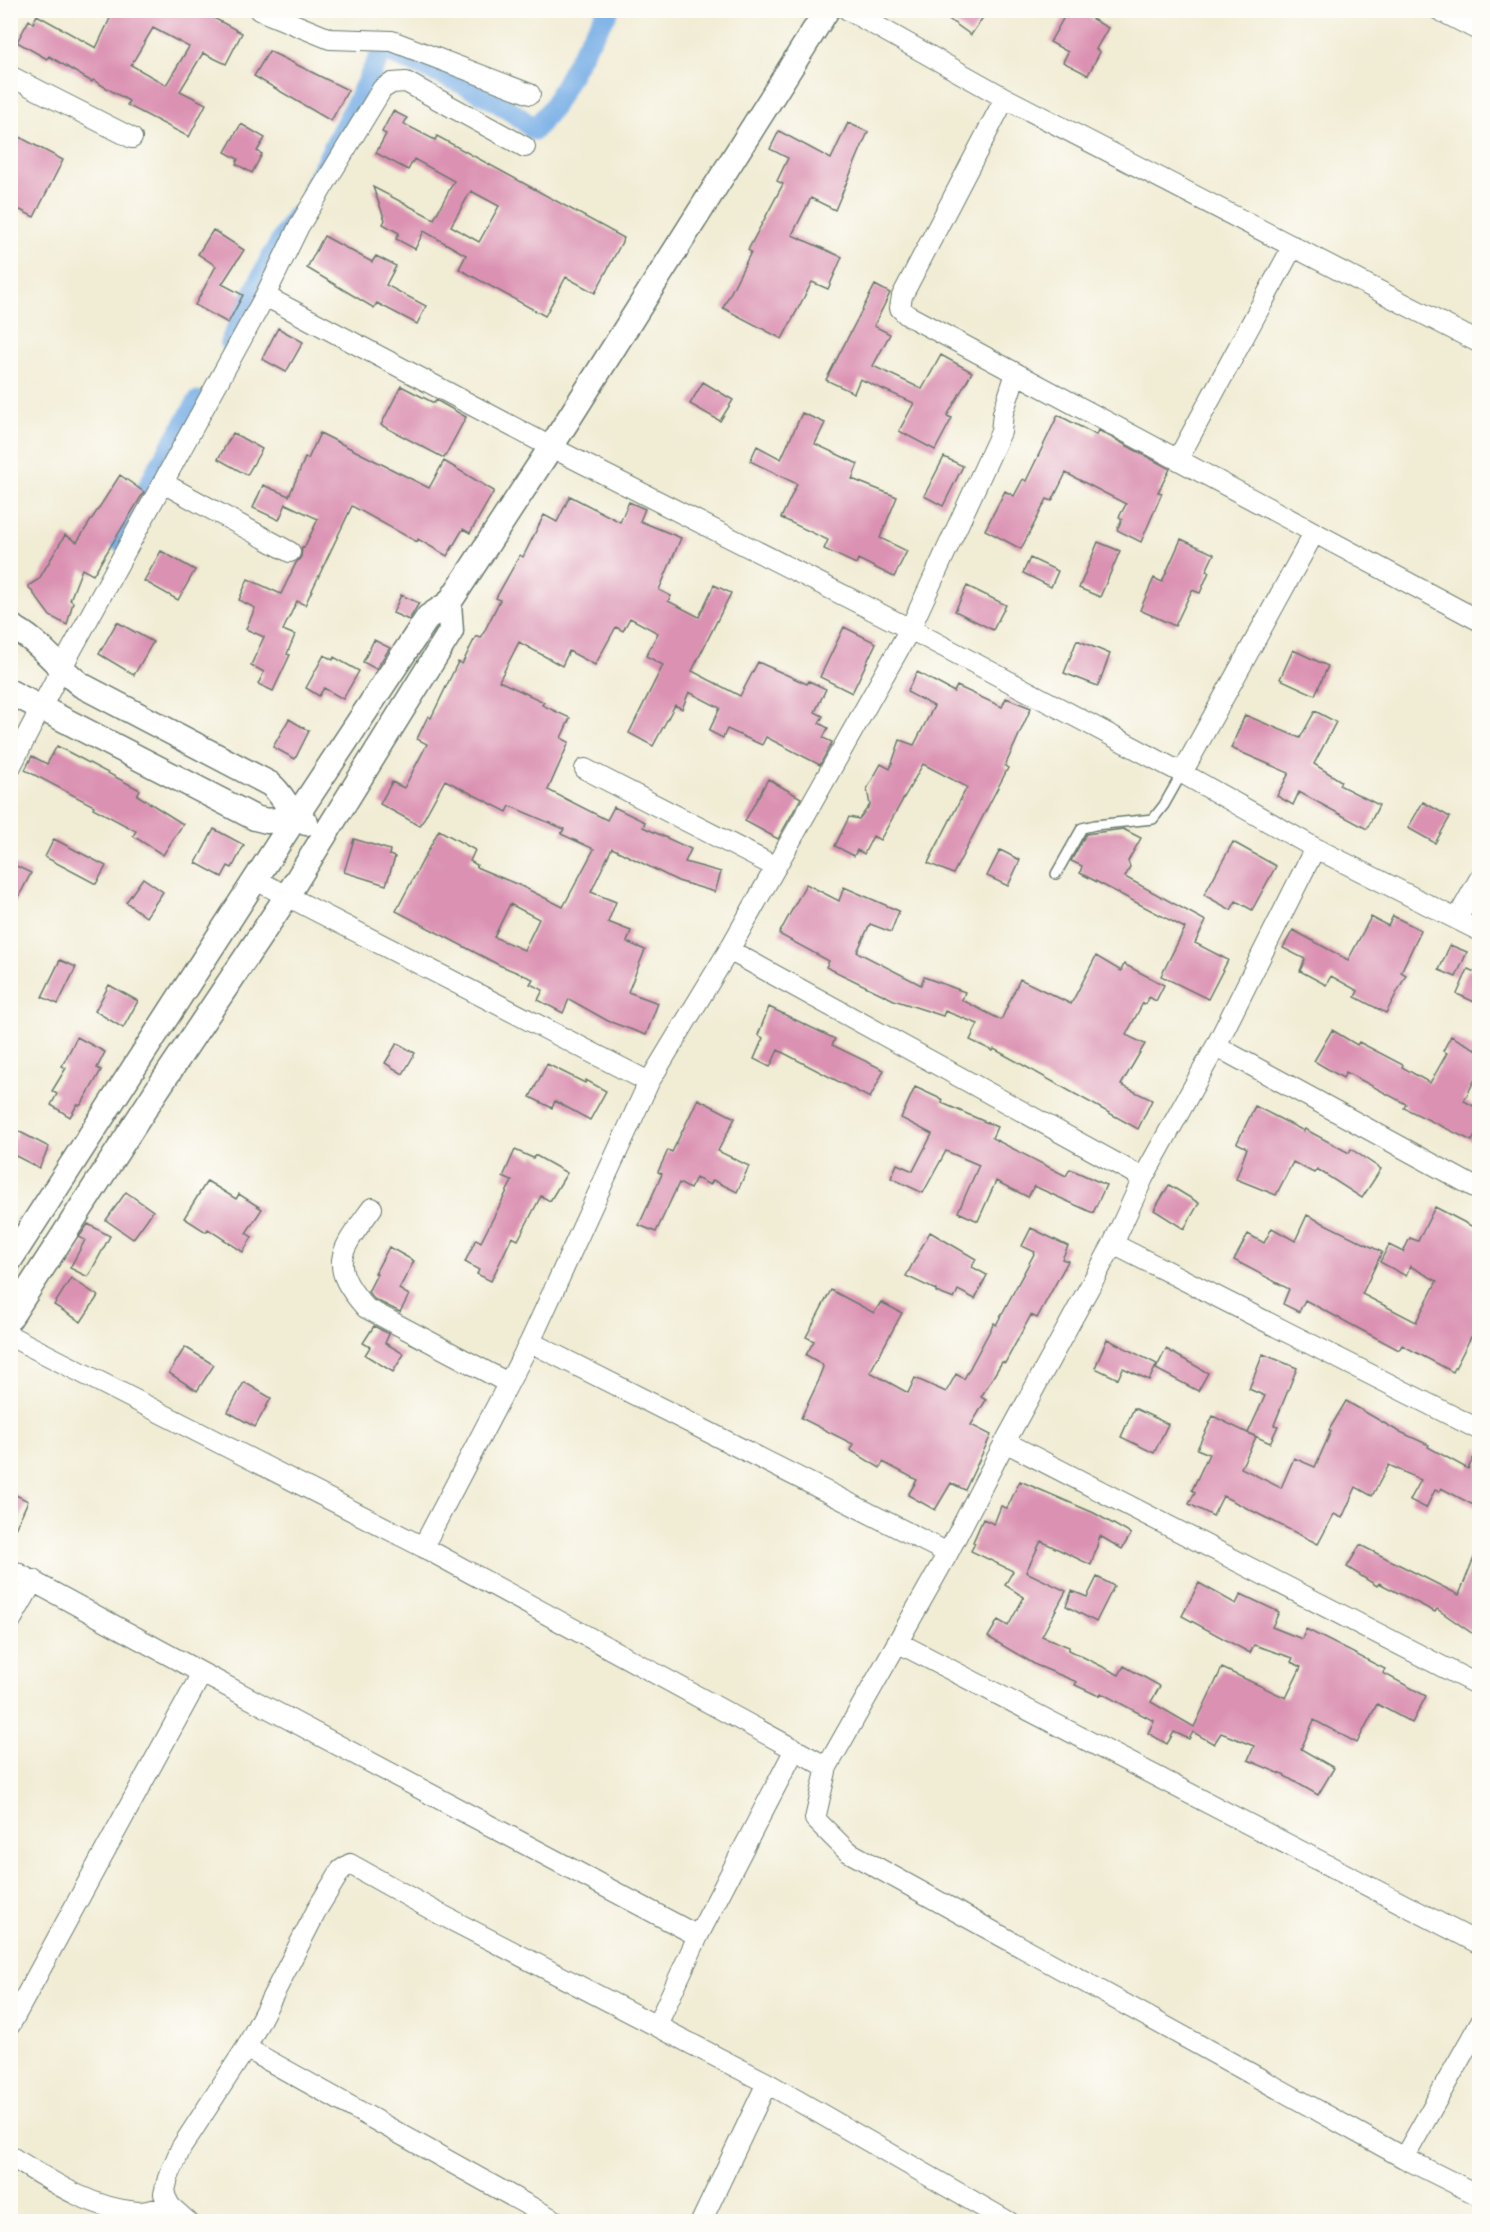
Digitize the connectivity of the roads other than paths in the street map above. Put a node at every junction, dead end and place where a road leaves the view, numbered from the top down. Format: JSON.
{"nodes":[{"id":1,"x":259,"y":10,"type":"edge"},
{"id":2,"x":827,"y":10,"type":"edge"},
{"id":3,"x":848,"y":10,"type":"edge"},
{"id":4,"x":1439,"y":10,"type":"edge"},
{"id":5,"x":1479,"y":31,"type":"edge"},
{"id":6,"x":10,"y":76,"type":"edge"},
{"id":7,"x":530,"y":94,"type":"dead end"},
{"id":8,"x":1005,"y":98,"type":"junction"},
{"id":9,"x":132,"y":138,"type":"dead end"},
{"id":10,"x":525,"y":147,"type":"dead end"},
{"id":11,"x":1293,"y":246,"type":"junction"},
{"id":12,"x":265,"y":296,"type":"junction"},
{"id":13,"x":1479,"y":343,"type":"edge"},
{"id":14,"x":1016,"y":373,"type":"junction"},
{"id":15,"x":552,"y":447,"type":"junction"},
{"id":16,"x":1178,"y":459,"type":"junction"},
{"id":17,"x":163,"y":483,"type":"junction"},
{"id":18,"x":1314,"y":533,"type":"junction"},
{"id":19,"x":290,"y":552,"type":"dead end"},
{"id":20,"x":449,"y":603,"type":"junction"},
{"id":21,"x":1479,"y":621,"type":"edge"},
{"id":22,"x":10,"y":626,"type":"edge"},
{"id":23,"x":910,"y":629,"type":"junction"},
{"id":24,"x":61,"y":669,"type":"junction"},
{"id":25,"x":10,"y":692,"type":"edge"},
{"id":26,"x":41,"y":708,"type":"junction"},
{"id":27,"x":356,"y":726,"type":"junction"},
{"id":28,"x":382,"y":742,"type":"junction"},
{"id":29,"x":10,"y":768,"type":"edge"},
{"id":30,"x":585,"y":769,"type":"dead end"},
{"id":31,"x":1182,"y":773,"type":"junction"},
{"id":32,"x":295,"y":818,"type":"junction"},
{"id":33,"x":325,"y":833,"type":"junction"},
{"id":34,"x":1315,"y":848,"type":"junction"},
{"id":35,"x":776,"y":867,"type":"junction"},
{"id":36,"x":1056,"y":874,"type":"dead end"},
{"id":37,"x":1479,"y":878,"type":"edge"},
{"id":38,"x":256,"y":880,"type":"junction"},
{"id":39,"x":287,"y":896,"type":"junction"},
{"id":40,"x":1457,"y":919,"type":"junction"},
{"id":41,"x":1479,"y":931,"type":"edge"},
{"id":42,"x":215,"y":942,"type":"junction"},
{"id":43,"x":729,"y":950,"type":"junction"},
{"id":44,"x":243,"y":960,"type":"junction"},
{"id":45,"x":1216,"y":1046,"type":"junction"},
{"id":46,"x":649,"y":1082,"type":"junction"},
{"id":47,"x":67,"y":1172,"type":"junction"},
{"id":48,"x":1143,"y":1178,"type":"junction"},
{"id":49,"x":94,"y":1189,"type":"junction"},
{"id":50,"x":1479,"y":1190,"type":"edge"},
{"id":51,"x":372,"y":1208,"type":"dead end"},
{"id":52,"x":1113,"y":1244,"type":"junction"},
{"id":53,"x":10,"y":1260,"type":"edge"},
{"id":54,"x":10,"y":1318,"type":"edge"},
{"id":55,"x":10,"y":1336,"type":"edge"},
{"id":56,"x":530,"y":1342,"type":"junction"},
{"id":57,"x":508,"y":1383,"type":"junction"},
{"id":58,"x":1479,"y":1431,"type":"edge"},
{"id":59,"x":1005,"y":1442,"type":"junction"},
{"id":60,"x":423,"y":1547,"type":"junction"},
{"id":61,"x":948,"y":1553,"type":"junction"},
{"id":62,"x":10,"y":1569,"type":"edge"},
{"id":63,"x":34,"y":1580,"type":"junction"},
{"id":64,"x":10,"y":1622,"type":"edge"},
{"id":65,"x":897,"y":1642,"type":"junction"},
{"id":66,"x":202,"y":1673,"type":"junction"},
{"id":67,"x":1479,"y":1686,"type":"edge"},
{"id":68,"x":795,"y":1749,"type":"junction"},
{"id":69,"x":827,"y":1767,"type":"junction"},
{"id":70,"x":698,"y":1936,"type":"junction"},
{"id":71,"x":1479,"y":1944,"type":"edge"},
{"id":72,"x":1479,"y":2023,"type":"edge"},
{"id":73,"x":10,"y":2025,"type":"edge"},
{"id":74,"x":657,"y":2025,"type":"junction"},
{"id":75,"x":246,"y":2048,"type":"junction"},
{"id":76,"x":767,"y":2084,"type":"junction"},
{"id":77,"x":10,"y":2156,"type":"edge"},
{"id":78,"x":1404,"y":2158,"type":"junction"},
{"id":79,"x":1479,"y":2196,"type":"edge"},
{"id":80,"x":170,"y":2206,"type":"junction"},
{"id":81,"x":188,"y":2222,"type":"edge"},
{"id":82,"x":558,"y":2222,"type":"edge"},
{"id":83,"x":701,"y":2222,"type":"edge"},
{"id":84,"x":1010,"y":2222,"type":"edge"}],
"edges":[{"from":1,"to":7,"type":"street"},
{"from":2,"to":15,"type":"street"},
{"from":3,"to":8,"type":"street"},
{"from":4,"to":5,"type":"street"},
{"from":6,"to":9,"type":"street"},
{"from":8,"to":11,"type":"street"},
{"from":8,"to":14,"type":"street"},
{"from":10,"to":12,"type":"street"},
{"from":11,"to":13,"type":"street"},
{"from":11,"to":16,"type":"street"},
{"from":12,"to":15,"type":"street"},
{"from":12,"to":17,"type":"street"},
{"from":14,"to":16,"type":"street"},
{"from":14,"to":23,"type":"street"},
{"from":15,"to":20,"type":"street"},
{"from":15,"to":23,"type":"street"},
{"from":16,"to":18,"type":"street"},
{"from":17,"to":19,"type":"street"},
{"from":17,"to":24,"type":"street"},
{"from":18,"to":21,"type":"street"},
{"from":18,"to":31,"type":"street"},
{"from":20,"to":27,"type":"street"},
{"from":20,"to":28,"type":"street"},
{"from":22,"to":24,"type":"street"},
{"from":23,"to":31,"type":"street"},
{"from":23,"to":35,"type":"street"},
{"from":24,"to":26,"type":"street"},
{"from":24,"to":32,"type":"street"},
{"from":25,"to":26,"type":"street"},
{"from":26,"to":29,"type":"street"},
{"from":26,"to":32,"type":"street"},
{"from":27,"to":28,"type":"street"},
{"from":27,"to":32,"type":"street"},
{"from":28,"to":33,"type":"street"},
{"from":30,"to":35,"type":"street"},
{"from":31,"to":34,"type":"street"},
{"from":31,"to":36,"type":"lane"},
{"from":32,"to":33,"type":"street"},
{"from":32,"to":38,"type":"street"},
{"from":33,"to":39,"type":"street"},
{"from":34,"to":40,"type":"street"},
{"from":34,"to":45,"type":"street"},
{"from":35,"to":43,"type":"street"},
{"from":37,"to":40,"type":"street"},
{"from":38,"to":39,"type":"street"},
{"from":38,"to":42,"type":"street"},
{"from":39,"to":44,"type":"street"},
{"from":39,"to":46,"type":"street"},
{"from":40,"to":41,"type":"street"},
{"from":42,"to":44,"type":"street"},
{"from":42,"to":47,"type":"street"},
{"from":43,"to":46,"type":"street"},
{"from":43,"to":48,"type":"street"},
{"from":44,"to":49,"type":"street"},
{"from":45,"to":48,"type":"street"},
{"from":45,"to":50,"type":"street"},
{"from":46,"to":56,"type":"street"},
{"from":47,"to":49,"type":"street"},
{"from":47,"to":53,"type":"street"},
{"from":48,"to":52,"type":"street"},
{"from":49,"to":54,"type":"street"},
{"from":51,"to":57,"type":"street"},
{"from":52,"to":58,"type":"street"},
{"from":52,"to":59,"type":"street"},
{"from":55,"to":60,"type":"street"},
{"from":56,"to":57,"type":"street"},
{"from":56,"to":61,"type":"street"},
{"from":57,"to":60,"type":"street"},
{"from":59,"to":61,"type":"street"},
{"from":59,"to":67,"type":"street"},
{"from":60,"to":68,"type":"street"},
{"from":61,"to":65,"type":"street"},
{"from":62,"to":63,"type":"street"},
{"from":63,"to":64,"type":"street"},
{"from":63,"to":66,"type":"street"},
{"from":65,"to":69,"type":"street"},
{"from":65,"to":71,"type":"street"},
{"from":66,"to":70,"type":"street"},
{"from":66,"to":73,"type":"street"},
{"from":68,"to":69,"type":"street"},
{"from":68,"to":70,"type":"street"},
{"from":69,"to":78,"type":"street"},
{"from":70,"to":74,"type":"street"},
{"from":72,"to":78,"type":"street"},
{"from":74,"to":75,"type":"street"},
{"from":74,"to":76,"type":"street"},
{"from":75,"to":80,"type":"street"},
{"from":75,"to":82,"type":"street"},
{"from":76,"to":83,"type":"street"},
{"from":76,"to":84,"type":"street"},
{"from":77,"to":80,"type":"street"},
{"from":78,"to":79,"type":"street"},
{"from":80,"to":81,"type":"street"}]}
